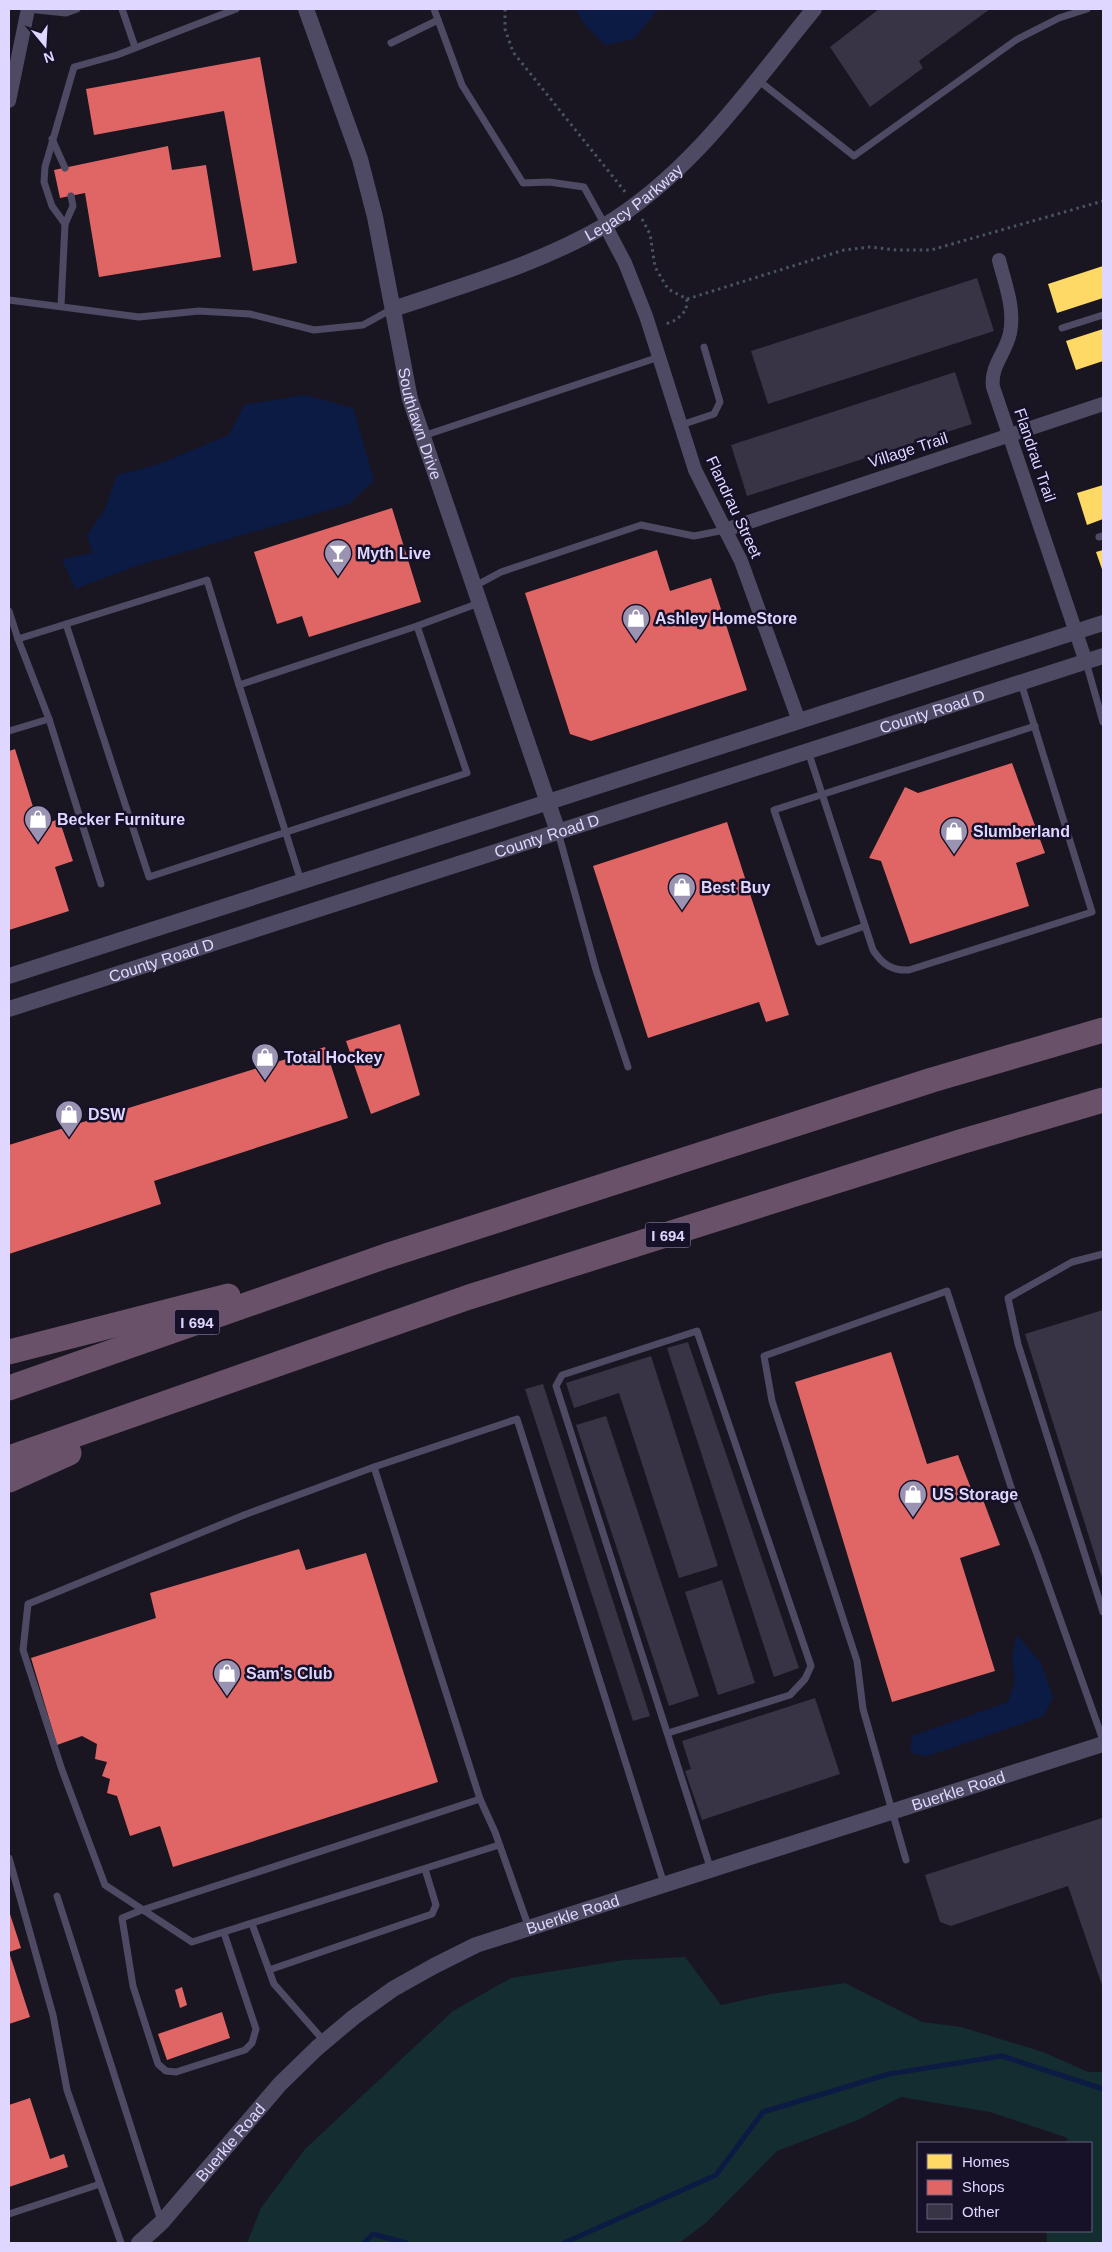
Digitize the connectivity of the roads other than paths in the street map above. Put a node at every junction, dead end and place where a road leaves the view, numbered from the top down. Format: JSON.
{"nodes":[{"id":1,"x":28,"y":9,"type":"edge"},
{"id":2,"x":77,"y":9,"type":"edge"},
{"id":3,"x":122,"y":9,"type":"edge"},
{"id":4,"x":236,"y":9,"type":"edge"},
{"id":5,"x":306,"y":9,"type":"edge"},
{"id":6,"x":814,"y":9,"type":"edge"},
{"id":7,"x":1087,"y":9,"type":"edge"},
{"id":8,"x":434,"y":10,"type":"edge"},
{"id":9,"x":438,"y":20,"type":"junction"},
{"id":10,"x":391,"y":43,"type":"dead end"},
{"id":11,"x":135,"y":47,"type":"junction"},
{"id":12,"x":757,"y":79,"type":"junction"},
{"id":13,"x":9,"y":100,"type":"edge"},
{"id":14,"x":52,"y":139,"type":"junction"},
{"id":15,"x":65,"y":168,"type":"dead end"},
{"id":16,"x":71,"y":196,"type":"dead end"},
{"id":17,"x":64,"y":224,"type":"junction"},
{"id":18,"x":605,"y":225,"type":"junction"},
{"id":19,"x":999,"y":260,"type":"dead end"},
{"id":20,"x":9,"y":300,"type":"edge"},
{"id":21,"x":60,"y":306,"type":"junction"},
{"id":22,"x":393,"y":309,"type":"junction"},
{"id":23,"x":1103,"y":315,"type":"edge"},
{"id":24,"x":1062,"y":328,"type":"dead end"},
{"id":25,"x":704,"y":346,"type":"dead end"},
{"id":26,"x":659,"y":357,"type":"junction"},
{"id":27,"x":1103,"y":404,"type":"edge"},
{"id":28,"x":681,"y":425,"type":"junction"},
{"id":29,"x":1011,"y":435,"type":"junction"},
{"id":30,"x":423,"y":436,"type":"junction"},
{"id":31,"x":725,"y":530,"type":"junction"},
{"id":32,"x":475,"y":586,"type":"junction"},
{"id":33,"x":481,"y":602,"type":"junction"},
{"id":34,"x":9,"y":610,"type":"edge"},
{"id":35,"x":1103,"y":623,"type":"edge"},
{"id":36,"x":66,"y":624,"type":"junction"},
{"id":37,"x":417,"y":626,"type":"junction"},
{"id":38,"x":1076,"y":631,"type":"junction"},
{"id":39,"x":18,"y":639,"type":"junction"},
{"id":40,"x":1103,"y":656,"type":"edge"},
{"id":41,"x":1086,"y":662,"type":"junction"},
{"id":42,"x":1021,"y":683,"type":"junction"},
{"id":43,"x":239,"y":685,"type":"junction"},
{"id":44,"x":1103,"y":718,"type":"edge"},
{"id":45,"x":49,"y":719,"type":"junction"},
{"id":46,"x":799,"y":720,"type":"junction"},
{"id":47,"x":1035,"y":726,"type":"junction"},
{"id":48,"x":9,"y":732,"type":"edge"},
{"id":49,"x":808,"y":751,"type":"junction"},
{"id":50,"x":821,"y":794,"type":"junction"},
{"id":51,"x":548,"y":800,"type":"junction"},
{"id":52,"x":285,"y":832,"type":"junction"},
{"id":53,"x":558,"y":832,"type":"junction"},
{"id":54,"x":301,"y":881,"type":"junction"},
{"id":55,"x":101,"y":884,"type":"dead end"},
{"id":56,"x":865,"y":926,"type":"junction"},
{"id":57,"x":9,"y":976,"type":"edge"},
{"id":58,"x":9,"y":1010,"type":"edge"},
{"id":59,"x":1103,"y":1030,"type":"edge"},
{"id":60,"x":628,"y":1067,"type":"dead end"},
{"id":61,"x":1103,"y":1100,"type":"edge"},
{"id":62,"x":1103,"y":1254,"type":"edge"},
{"id":63,"x":386,"y":1256,"type":"junction"},
{"id":64,"x":9,"y":1352,"type":"edge"},
{"id":65,"x":236,"y":1379,"type":"junction"},
{"id":66,"x":9,"y":1388,"type":"edge"},
{"id":67,"x":9,"y":1458,"type":"edge"},
{"id":68,"x":374,"y":1467,"type":"junction"},
{"id":69,"x":9,"y":1480,"type":"edge"},
{"id":70,"x":1103,"y":1612,"type":"edge"},
{"id":71,"x":668,"y":1733,"type":"junction"},
{"id":72,"x":1103,"y":1742,"type":"edge"},
{"id":73,"x":480,"y":1799,"type":"junction"},
{"id":74,"x":891,"y":1812,"type":"junction"},
{"id":75,"x":499,"y":1845,"type":"junction"},
{"id":76,"x":9,"y":1858,"type":"edge"},
{"id":77,"x":906,"y":1860,"type":"dead end"},
{"id":78,"x":425,"y":1869,"type":"junction"},
{"id":79,"x":711,"y":1870,"type":"junction"},
{"id":80,"x":664,"y":1884,"type":"junction"},
{"id":81,"x":57,"y":1896,"type":"dead end"},
{"id":82,"x":142,"y":1910,"type":"junction"},
{"id":83,"x":252,"y":1924,"type":"junction"},
{"id":84,"x":530,"y":1928,"type":"junction"},
{"id":85,"x":224,"y":1933,"type":"junction"},
{"id":86,"x":269,"y":1970,"type":"junction"},
{"id":87,"x":324,"y":2042,"type":"junction"},
{"id":88,"x":100,"y":2184,"type":"junction"},
{"id":89,"x":9,"y":2214,"type":"edge"},
{"id":90,"x":162,"y":2222,"type":"junction"},
{"id":91,"x":121,"y":2243,"type":"edge"},
{"id":92,"x":139,"y":2243,"type":"edge"}],
"edges":[{"from":1,"to":2,"type":"lane"},
{"from":1,"to":13,"type":"street"},
{"from":3,"to":11,"type":"lane"},
{"from":4,"to":11,"type":"lane"},
{"from":5,"to":22,"type":"street","name":"Southlawn Drive"},
{"from":6,"to":12,"type":"street","name":"Legacy Parkway"},
{"from":7,"to":12,"type":"lane"},
{"from":8,"to":9,"type":"lane"},
{"from":9,"to":10,"type":"lane"},
{"from":9,"to":18,"type":"lane"},
{"from":11,"to":14,"type":"lane"},
{"from":12,"to":18,"type":"street","name":"Legacy Parkway"},
{"from":14,"to":15,"type":"lane"},
{"from":14,"to":17,"type":"lane"},
{"from":16,"to":17,"type":"lane"},
{"from":17,"to":21,"type":"lane"},
{"from":18,"to":22,"type":"street","name":"Legacy Parkway"},
{"from":18,"to":26,"type":"street","name":"Flandrau Street"},
{"from":19,"to":29,"type":"street","name":"Flandrau Trail"},
{"from":20,"to":21,"type":"lane"},
{"from":21,"to":22,"type":"lane"},
{"from":22,"to":30,"type":"street","name":"Southlawn Drive"},
{"from":23,"to":24,"type":"lane"},
{"from":25,"to":28,"type":"lane"},
{"from":26,"to":28,"type":"street","name":"Flandrau Street"},
{"from":26,"to":30,"type":"lane"},
{"from":27,"to":29,"type":"street","name":"Village Trail"},
{"from":28,"to":31,"type":"street","name":"Flandrau Street"},
{"from":29,"to":31,"type":"street","name":"Village Trail"},
{"from":29,"to":38,"type":"street","name":"Flandrau Trail"},
{"from":30,"to":32,"type":"street","name":"Southlawn Drive"},
{"from":31,"to":32,"type":"lane"},
{"from":31,"to":46,"type":"street","name":"Flandrau Street"},
{"from":32,"to":33,"type":"street","name":"Southlawn Drive"},
{"from":33,"to":37,"type":"lane"},
{"from":33,"to":51,"type":"street","name":"Southlawn Drive"},
{"from":34,"to":39,"type":"lane"},
{"from":35,"to":38,"type":"street","name":"County Road D"},
{"from":36,"to":39,"type":"lane"},
{"from":36,"to":43,"type":"lane"},
{"from":36,"to":52,"type":"lane"},
{"from":37,"to":43,"type":"lane"},
{"from":37,"to":52,"type":"lane"},
{"from":38,"to":41,"type":"street","name":"Flandrau Trail"},
{"from":38,"to":46,"type":"street","name":"County Road D"},
{"from":39,"to":45,"type":"lane"},
{"from":40,"to":41,"type":"street","name":"County Road D"},
{"from":41,"to":42,"type":"street","name":"County Road D"},
{"from":41,"to":44,"type":"lane"},
{"from":42,"to":47,"type":"lane"},
{"from":42,"to":49,"type":"street","name":"County Road D"},
{"from":43,"to":52,"type":"lane"},
{"from":45,"to":48,"type":"lane"},
{"from":45,"to":55,"type":"lane"},
{"from":46,"to":51,"type":"street","name":"County Road D"},
{"from":47,"to":50,"type":"lane"},
{"from":47,"to":56,"type":"lane"},
{"from":49,"to":50,"type":"lane"},
{"from":49,"to":53,"type":"street","name":"County Road D"},
{"from":50,"to":56,"type":"lane"},
{"from":50,"to":56,"type":"lane"},
{"from":51,"to":53,"type":"street","name":"Southlawn Drive"},
{"from":51,"to":54,"type":"street","name":"County Road D"},
{"from":52,"to":54,"type":"lane"},
{"from":53,"to":58,"type":"street","name":"County Road D"},
{"from":53,"to":60,"type":"lane"},
{"from":54,"to":57,"type":"street","name":"County Road D"},
{"from":59,"to":63,"type":"highway","number":"I 694"},
{"from":61,"to":65,"type":"highway","number":"I 694"},
{"from":62,"to":70,"type":"lane"},
{"from":63,"to":64,"type":"highway"},
{"from":63,"to":66,"type":"highway","number":"I 694"},
{"from":65,"to":67,"type":"highway","number":"I 694"},
{"from":65,"to":69,"type":"highway"},
{"from":68,"to":73,"type":"lane"},
{"from":68,"to":80,"type":"lane"},
{"from":68,"to":82,"type":"lane"},
{"from":71,"to":71,"type":"lane"},
{"from":71,"to":79,"type":"lane"},
{"from":72,"to":74,"type":"street","name":"Buerkle Road"},
{"from":72,"to":74,"type":"lane"},
{"from":73,"to":75,"type":"lane"},
{"from":73,"to":82,"type":"lane"},
{"from":74,"to":77,"type":"lane"},
{"from":74,"to":79,"type":"street","name":"Buerkle Road"},
{"from":75,"to":78,"type":"lane"},
{"from":75,"to":84,"type":"lane"},
{"from":76,"to":88,"type":"lane"},
{"from":78,"to":83,"type":"lane"},
{"from":78,"to":86,"type":"lane"},
{"from":79,"to":80,"type":"street","name":"Buerkle Road"},
{"from":80,"to":84,"type":"street","name":"Buerkle Road"},
{"from":81,"to":90,"type":"lane"},
{"from":82,"to":85,"type":"lane"},
{"from":82,"to":85,"type":"lane"},
{"from":83,"to":85,"type":"lane"},
{"from":83,"to":86,"type":"lane"},
{"from":84,"to":87,"type":"street","name":"Buerkle Road"},
{"from":86,"to":87,"type":"lane"},
{"from":87,"to":90,"type":"street","name":"Buerkle Road"},
{"from":88,"to":89,"type":"lane"},
{"from":88,"to":91,"type":"lane"},
{"from":90,"to":92,"type":"street","name":"Buerkle Road"}]}
